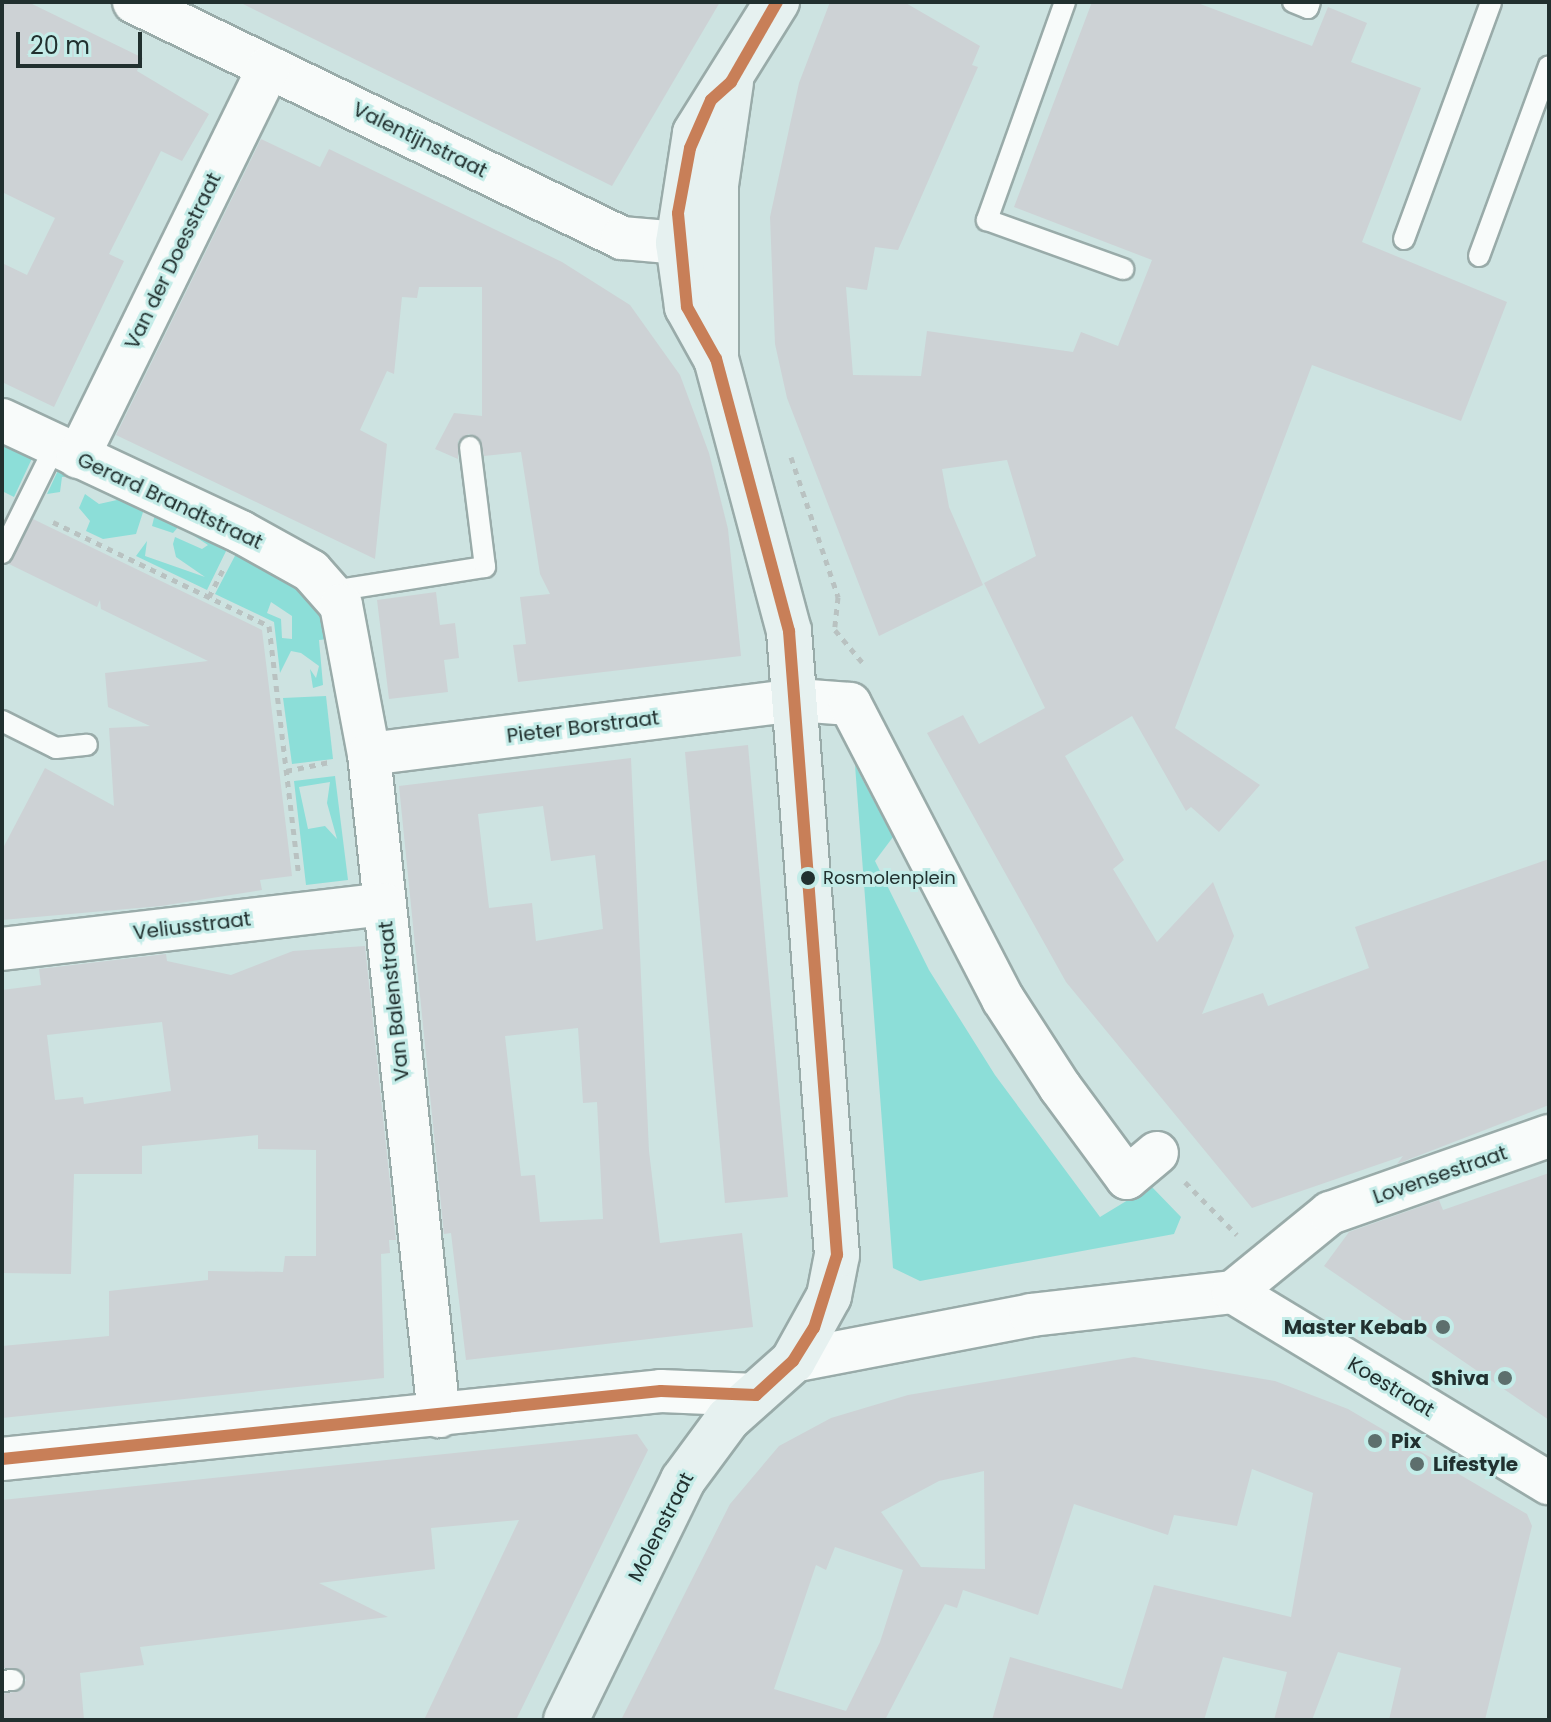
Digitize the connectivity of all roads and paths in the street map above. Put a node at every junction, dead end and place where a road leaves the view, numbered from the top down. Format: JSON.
{"nodes":[{"id":1,"x":134,"y":2,"type":"edge"},
{"id":2,"x":777,"y":2,"type":"edge"},
{"id":3,"x":1065,"y":2,"type":"edge"},
{"id":4,"x":1293,"y":2,"type":"edge"},
{"id":5,"x":1310,"y":2,"type":"edge"},
{"id":6,"x":1491,"y":2,"type":"edge"},
{"id":7,"x":1549,"y":66,"type":"edge"},
{"id":8,"x":269,"y":67,"type":"junction"},
{"id":9,"x":1404,"y":239,"type":"dead end"},
{"id":10,"x":695,"y":244,"type":"junction"},
{"id":11,"x":1479,"y":256,"type":"dead end"},
{"id":12,"x":1123,"y":269,"type":"dead end"},
{"id":13,"x":2,"y":420,"type":"edge"},
{"id":14,"x":787,"y":446,"type":"dead end"},
{"id":15,"x":470,"y":447,"type":"dead end"},
{"id":16,"x":67,"y":452,"type":"junction"},
{"id":17,"x":23,"y":508,"type":"junction"},
{"id":18,"x":2,"y":553,"type":"edge"},
{"id":19,"x":333,"y":591,"type":"junction"},
{"id":20,"x":869,"y":675,"type":"dead end"},
{"id":21,"x":797,"y":700,"type":"junction"},
{"id":22,"x":2,"y":721,"type":"edge"},
{"id":23,"x":87,"y":745,"type":"dead end"},
{"id":24,"x":369,"y":754,"type":"junction"},
{"id":25,"x":383,"y":904,"type":"junction"},
{"id":26,"x":303,"y":912,"type":"junction"},
{"id":27,"x":2,"y":949,"type":"edge"},
{"id":28,"x":1549,"y":1136,"type":"edge"},
{"id":29,"x":1157,"y":1153,"type":"joint"},
{"id":30,"x":1267,"y":1264,"type":"junction"},
{"id":31,"x":1233,"y":1292,"type":"junction"},
{"id":32,"x":793,"y":1361,"type":"junction"},
{"id":33,"x":756,"y":1395,"type":"junction"},
{"id":34,"x":439,"y":1416,"type":"junction"},
{"id":35,"x":2,"y":1459,"type":"edge"},
{"id":36,"x":1549,"y":1483,"type":"edge"},
{"id":37,"x":566,"y":1720,"type":"edge"}],
"edges":[{"from":1,"to":8,"type":"street","name":"Valentijnstraat"},
{"from":2,"to":10,"type":"street"},
{"from":3,"to":12,"type":"lane"},
{"from":4,"to":5,"type":"lane"},
{"from":6,"to":9,"type":"lane"},
{"from":7,"to":11,"type":"lane"},
{"from":8,"to":10,"type":"street","name":"Valentijnstraat"},
{"from":8,"to":16,"type":"street","name":"Van der Doesstraat"},
{"from":10,"to":21,"type":"street"},
{"from":13,"to":16,"type":"street","name":"Gerard Brandtstraat"},
{"from":14,"to":20,"type":"path"},
{"from":15,"to":19,"type":"lane"},
{"from":16,"to":17,"type":"lane"},
{"from":16,"to":19,"type":"street","name":"Gerard Brandtstraat"},
{"from":17,"to":18,"type":"lane"},
{"from":17,"to":26,"type":"path"},
{"from":19,"to":24,"type":"street","name":"Van Balenstraat"},
{"from":21,"to":24,"type":"street","name":"Pieter Borstraat"},
{"from":21,"to":29,"type":"street"},
{"from":21,"to":32,"type":"street"},
{"from":22,"to":23,"type":"lane"},
{"from":24,"to":25,"type":"street","name":"Van Balenstraat"},
{"from":25,"to":26,"type":"street","name":"Veliusstraat"},
{"from":25,"to":34,"type":"street","name":"Van Balenstraat"},
{"from":26,"to":27,"type":"street","name":"Veliusstraat"},
{"from":28,"to":30,"type":"street","name":"Lovensestraat"},
{"from":29,"to":30,"type":"path"},
{"from":30,"to":31,"type":"street"},
{"from":31,"to":32,"type":"street"},
{"from":31,"to":36,"type":"street","name":"Koestraat"},
{"from":32,"to":33,"type":"street","name":"Molenstraat"},
{"from":33,"to":34,"type":"street"},
{"from":33,"to":37,"type":"street","name":"Molenstraat"},
{"from":34,"to":35,"type":"street"}]}
